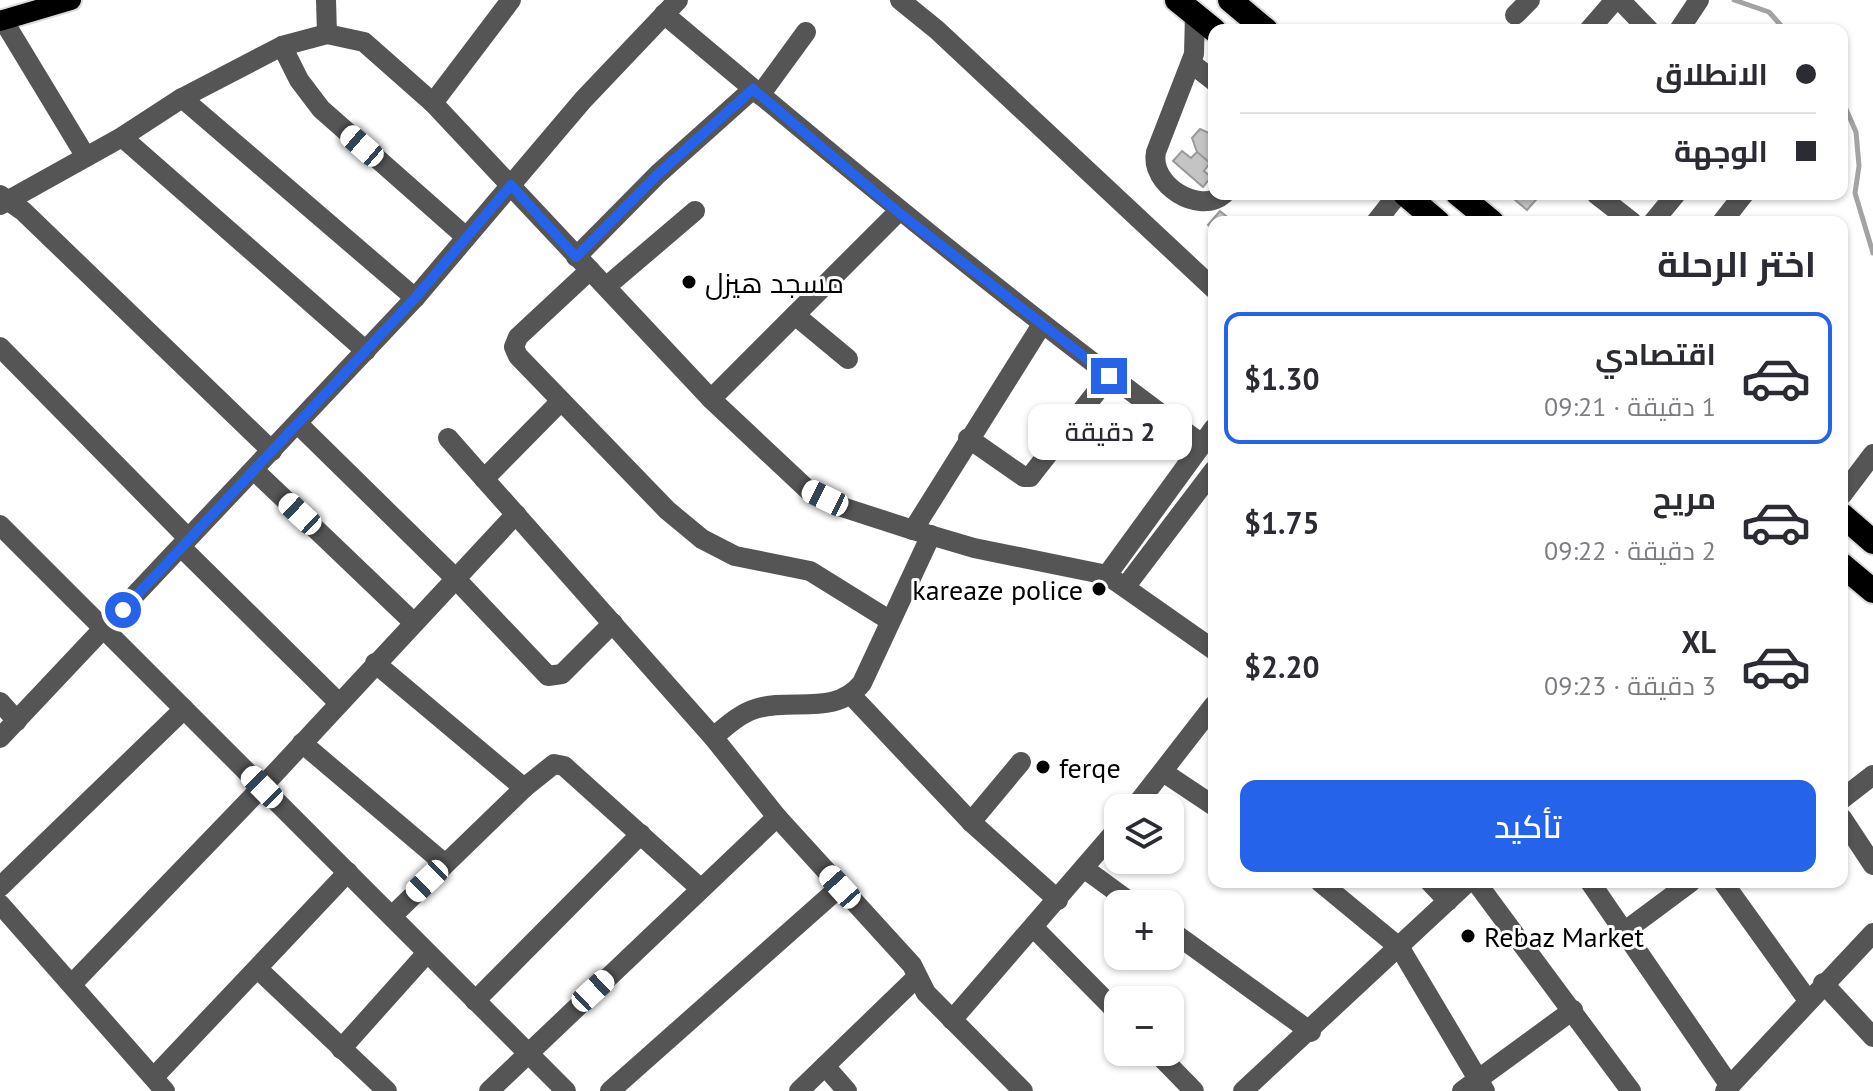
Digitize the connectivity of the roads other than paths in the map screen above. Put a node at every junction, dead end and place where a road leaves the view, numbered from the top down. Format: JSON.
{"nodes":[{"id":1,"x":71,"y":0,"type":"edge"},
{"id":2,"x":326,"y":0,"type":"edge"},
{"id":3,"x":511,"y":0,"type":"edge"},
{"id":4,"x":900,"y":0,"type":"edge"},
{"id":5,"x":1230,"y":0,"type":"edge"},
{"id":6,"x":1530,"y":0,"type":"edge"},
{"id":7,"x":1618,"y":0,"type":"edge"},
{"id":8,"x":1698,"y":1,"type":"edge"},
{"id":9,"x":671,"y":7,"type":"edge"},
{"id":10,"x":1195,"y":15,"type":"edge"},
{"id":11,"x":1515,"y":15,"type":"dead end"},
{"id":12,"x":2,"y":21,"type":"edge"},
{"id":13,"x":1259,"y":24,"type":"edge"},
{"id":14,"x":1595,"y":24,"type":"edge"},
{"id":15,"x":1643,"y":24,"type":"edge"},
{"id":16,"x":1683,"y":24,"type":"edge"},
{"id":17,"x":806,"y":32,"type":"dead end"},
{"id":18,"x":327,"y":34,"type":"junction"},
{"id":19,"x":282,"y":46,"type":"junction"},
{"id":20,"x":1191,"y":63,"type":"junction"},
{"id":21,"x":1208,"y":76,"type":"edge"},
{"id":22,"x":757,"y":92,"type":"junction"},
{"id":23,"x":182,"y":98,"type":"junction"},
{"id":24,"x":433,"y":103,"type":"junction"},
{"id":25,"x":122,"y":137,"type":"junction"},
{"id":26,"x":86,"y":157,"type":"junction"},
{"id":27,"x":511,"y":185,"type":"junction"},
{"id":28,"x":3,"y":200,"type":"edge"},
{"id":29,"x":1213,"y":200,"type":"edge"},
{"id":30,"x":1393,"y":200,"type":"edge"},
{"id":31,"x":1465,"y":200,"type":"edge"},
{"id":32,"x":1604,"y":200,"type":"edge"},
{"id":33,"x":1671,"y":200,"type":"edge"},
{"id":34,"x":1739,"y":200,"type":"edge"},
{"id":35,"x":695,"y":211,"type":"dead end"},
{"id":36,"x":898,"y":212,"type":"junction"},
{"id":37,"x":1381,"y":216,"type":"edge"},
{"id":38,"x":1485,"y":216,"type":"edge"},
{"id":39,"x":1624,"y":216,"type":"edge"},
{"id":40,"x":1658,"y":216,"type":"edge"},
{"id":41,"x":1727,"y":216,"type":"edge"},
{"id":42,"x":466,"y":237,"type":"junction"},
{"id":43,"x":583,"y":263,"type":"junction"},
{"id":44,"x":1208,"y":283,"type":"edge"},
{"id":45,"x":607,"y":286,"type":"junction"},
{"id":46,"x":415,"y":298,"type":"junction"},
{"id":47,"x":795,"y":315,"type":"junction"},
{"id":48,"x":1041,"y":326,"type":"junction"},
{"id":49,"x":0,"y":347,"type":"edge"},
{"id":50,"x":366,"y":351,"type":"junction"},
{"id":51,"x":848,"y":359,"type":"dead end"},
{"id":52,"x":1109,"y":376,"type":"junction"},
{"id":53,"x":711,"y":399,"type":"junction"},
{"id":54,"x":561,"y":401,"type":"junction"},
{"id":55,"x":298,"y":424,"type":"junction"},
{"id":56,"x":1208,"y":436,"type":"edge"},
{"id":57,"x":448,"y":438,"type":"dead end"},
{"id":58,"x":968,"y":438,"type":"junction"},
{"id":59,"x":272,"y":451,"type":"junction"},
{"id":60,"x":1873,"y":454,"type":"edge"},
{"id":61,"x":255,"y":471,"type":"junction"},
{"id":62,"x":1208,"y":478,"type":"edge"},
{"id":63,"x":484,"y":479,"type":"junction"},
{"id":64,"x":1848,"y":487,"type":"edge"},
{"id":65,"x":516,"y":514,"type":"junction"},
{"id":66,"x":1848,"y":520,"type":"edge"},
{"id":67,"x":0,"y":525,"type":"edge"},
{"id":68,"x":922,"y":533,"type":"junction"},
{"id":69,"x":184,"y":542,"type":"junction"},
{"id":70,"x":1873,"y":542,"type":"edge"},
{"id":71,"x":1848,"y":570,"type":"edge"},
{"id":72,"x":1107,"y":575,"type":"junction"},
{"id":73,"x":454,"y":577,"type":"junction"},
{"id":74,"x":1126,"y":586,"type":"junction"},
{"id":75,"x":1873,"y":591,"type":"edge"},
{"id":76,"x":889,"y":620,"type":"junction"},
{"id":77,"x":413,"y":622,"type":"junction"},
{"id":78,"x":613,"y":623,"type":"junction"},
{"id":79,"x":104,"y":631,"type":"junction"},
{"id":80,"x":1208,"y":646,"type":"edge"},
{"id":81,"x":375,"y":663,"type":"junction"},
{"id":82,"x":852,"y":696,"type":"junction"},
{"id":83,"x":0,"y":702,"type":"edge"},
{"id":84,"x":339,"y":703,"type":"junction"},
{"id":85,"x":184,"y":709,"type":"junction"},
{"id":86,"x":1208,"y":713,"type":"edge"},
{"id":87,"x":17,"y":721,"type":"junction"},
{"id":88,"x":713,"y":737,"type":"junction"},
{"id":89,"x":0,"y":738,"type":"edge"},
{"id":90,"x":302,"y":743,"type":"junction"},
{"id":91,"x":1021,"y":762,"type":"dead end"},
{"id":92,"x":1163,"y":772,"type":"junction"},
{"id":93,"x":1873,"y":775,"type":"edge"},
{"id":94,"x":262,"y":787,"type":"junction"},
{"id":95,"x":524,"y":788,"type":"junction"},
{"id":96,"x":1145,"y":794,"type":"edge"},
{"id":97,"x":1848,"y":794,"type":"edge"},
{"id":98,"x":1208,"y":802,"type":"edge"},
{"id":99,"x":777,"y":817,"type":"junction"},
{"id":100,"x":971,"y":822,"type":"junction"},
{"id":101,"x":1848,"y":827,"type":"edge"},
{"id":102,"x":641,"y":834,"type":"junction"},
{"id":103,"x":1104,"y":845,"type":"edge"},
{"id":104,"x":445,"y":864,"type":"junction"},
{"id":105,"x":1873,"y":865,"type":"edge"},
{"id":106,"x":1085,"y":869,"type":"junction"},
{"id":107,"x":348,"y":872,"type":"junction"},
{"id":108,"x":0,"y":887,"type":"edge"},
{"id":109,"x":840,"y":887,"type":"junction"},
{"id":110,"x":1327,"y":888,"type":"edge"},
{"id":111,"x":1436,"y":888,"type":"edge"},
{"id":112,"x":1462,"y":888,"type":"edge"},
{"id":113,"x":1481,"y":888,"type":"edge"},
{"id":114,"x":1594,"y":888,"type":"edge"},
{"id":115,"x":1683,"y":888,"type":"edge"},
{"id":116,"x":1727,"y":888,"type":"edge"},
{"id":117,"x":701,"y":889,"type":"junction"},
{"id":118,"x":1114,"y":890,"type":"edge"},
{"id":119,"x":1058,"y":900,"type":"junction"},
{"id":120,"x":1448,"y":901,"type":"junction"},
{"id":121,"x":0,"y":904,"type":"edge"},
{"id":122,"x":392,"y":916,"type":"junction"},
{"id":123,"x":1034,"y":928,"type":"junction"},
{"id":124,"x":1625,"y":931,"type":"junction"},
{"id":125,"x":1873,"y":933,"type":"edge"},
{"id":126,"x":1184,"y":940,"type":"edge"},
{"id":127,"x":1400,"y":948,"type":"junction"},
{"id":128,"x":426,"y":954,"type":"junction"},
{"id":129,"x":259,"y":970,"type":"junction"},
{"id":130,"x":917,"y":977,"type":"junction"},
{"id":131,"x":1823,"y":983,"type":"junction"},
{"id":132,"x":72,"y":984,"type":"junction"},
{"id":133,"x":1104,"y":999,"type":"edge"},
{"id":134,"x":1807,"y":999,"type":"junction"},
{"id":135,"x":475,"y":1001,"type":"junction"},
{"id":136,"x":1573,"y":1010,"type":"junction"},
{"id":137,"x":952,"y":1020,"type":"junction"},
{"id":138,"x":1311,"y":1032,"type":"junction"},
{"id":139,"x":1873,"y":1037,"type":"edge"},
{"id":140,"x":341,"y":1049,"type":"junction"},
{"id":141,"x":528,"y":1053,"type":"junction"},
{"id":142,"x":825,"y":1066,"type":"junction"},
{"id":143,"x":1170,"y":1066,"type":"edge"},
{"id":144,"x":160,"y":1084,"type":"edge"},
{"id":145,"x":1475,"y":1087,"type":"edge"},
{"id":146,"x":1728,"y":1088,"type":"edge"},
{"id":147,"x":387,"y":1091,"type":"edge"},
{"id":148,"x":489,"y":1091,"type":"edge"},
{"id":149,"x":566,"y":1091,"type":"edge"},
{"id":150,"x":610,"y":1091,"type":"edge"},
{"id":151,"x":799,"y":1091,"type":"edge"},
{"id":152,"x":847,"y":1091,"type":"edge"},
{"id":153,"x":1023,"y":1091,"type":"edge"},
{"id":154,"x":1194,"y":1091,"type":"edge"},
{"id":155,"x":1243,"y":1091,"type":"edge"},
{"id":156,"x":1631,"y":1091,"type":"edge"}],
"edges":[{"from":1,"to":12,"type":"main road"},
{"from":2,"to":18,"type":"street"},
{"from":3,"to":24,"type":"street"},
{"from":4,"to":44,"type":"street"},
{"from":5,"to":13,"type":"highway"},
{"from":6,"to":11,"type":"street"},
{"from":7,"to":14,"type":"street"},
{"from":7,"to":15,"type":"street"},
{"from":8,"to":16,"type":"street"},
{"from":9,"to":22,"type":"street"},
{"from":9,"to":27,"type":"street"},
{"from":10,"to":20,"type":"street"},
{"from":12,"to":26,"type":"street"},
{"from":17,"to":22,"type":"street"},
{"from":18,"to":19,"type":"street"},
{"from":18,"to":24,"type":"street"},
{"from":19,"to":23,"type":"street"},
{"from":19,"to":42,"type":"street"},
{"from":20,"to":21,"type":"street"},
{"from":20,"to":29,"type":"street"},
{"from":22,"to":36,"type":"street"},
{"from":22,"to":43,"type":"street"},
{"from":23,"to":25,"type":"street"},
{"from":23,"to":46,"type":"street"},
{"from":24,"to":27,"type":"street"},
{"from":25,"to":26,"type":"street"},
{"from":25,"to":50,"type":"street"},
{"from":26,"to":28,"type":"street"},
{"from":27,"to":42,"type":"street"},
{"from":27,"to":43,"type":"street"},
{"from":28,"to":59,"type":"street"},
{"from":30,"to":37,"type":"street"},
{"from":31,"to":38,"type":"highway"},
{"from":32,"to":39,"type":"street"},
{"from":33,"to":40,"type":"street"},
{"from":34,"to":41,"type":"street"},
{"from":35,"to":45,"type":"street"},
{"from":36,"to":47,"type":"street"},
{"from":36,"to":48,"type":"street"},
{"from":42,"to":46,"type":"street"},
{"from":43,"to":45,"type":"street"},
{"from":43,"to":54,"type":"street"},
{"from":45,"to":53,"type":"street"},
{"from":46,"to":50,"type":"street"},
{"from":47,"to":51,"type":"street"},
{"from":47,"to":53,"type":"street"},
{"from":48,"to":52,"type":"street"},
{"from":48,"to":58,"type":"street"},
{"from":49,"to":69,"type":"street"},
{"from":50,"to":55,"type":"street"},
{"from":52,"to":56,"type":"street"},
{"from":52,"to":58,"type":"street"},
{"from":53,"to":68,"type":"street"},
{"from":54,"to":63,"type":"street"},
{"from":54,"to":76,"type":"street"},
{"from":55,"to":59,"type":"street"},
{"from":55,"to":73,"type":"street"},
{"from":56,"to":72,"type":"street"},
{"from":57,"to":63,"type":"street"},
{"from":58,"to":68,"type":"street"},
{"from":59,"to":61,"type":"street"},
{"from":60,"to":64,"type":"street"},
{"from":61,"to":69,"type":"street"},
{"from":61,"to":77,"type":"street"},
{"from":62,"to":74,"type":"street"},
{"from":63,"to":65,"type":"street"},
{"from":65,"to":73,"type":"street"},
{"from":65,"to":78,"type":"street"},
{"from":66,"to":70,"type":"highway"},
{"from":67,"to":79,"type":"street"},
{"from":68,"to":72,"type":"street"},
{"from":68,"to":76,"type":"street"},
{"from":69,"to":79,"type":"street"},
{"from":69,"to":84,"type":"street"},
{"from":71,"to":75,"type":"highway"},
{"from":72,"to":74,"type":"street"},
{"from":73,"to":77,"type":"street"},
{"from":73,"to":78,"type":"street"},
{"from":74,"to":80,"type":"street"},
{"from":76,"to":82,"type":"street"},
{"from":77,"to":81,"type":"street"},
{"from":78,"to":88,"type":"street"},
{"from":79,"to":85,"type":"street"},
{"from":79,"to":87,"type":"street"},
{"from":81,"to":84,"type":"street"},
{"from":81,"to":95,"type":"street"},
{"from":82,"to":88,"type":"street"},
{"from":82,"to":100,"type":"street"},
{"from":83,"to":87,"type":"street"},
{"from":84,"to":90,"type":"street"},
{"from":85,"to":94,"type":"street"},
{"from":85,"to":108,"type":"street"},
{"from":86,"to":92,"type":"street"},
{"from":87,"to":89,"type":"street"},
{"from":88,"to":99,"type":"street"},
{"from":90,"to":94,"type":"street"},
{"from":90,"to":104,"type":"street"},
{"from":91,"to":100,"type":"street"},
{"from":92,"to":96,"type":"street"},
{"from":92,"to":98,"type":"street"},
{"from":93,"to":97,"type":"street"},
{"from":94,"to":107,"type":"street"},
{"from":94,"to":132,"type":"street"},
{"from":95,"to":102,"type":"street"},
{"from":95,"to":104,"type":"street"},
{"from":99,"to":109,"type":"street"},
{"from":99,"to":117,"type":"street"},
{"from":100,"to":119,"type":"street"},
{"from":101,"to":105,"type":"street"},
{"from":102,"to":117,"type":"street"},
{"from":102,"to":135,"type":"street"},
{"from":103,"to":106,"type":"street"},
{"from":104,"to":122,"type":"street"},
{"from":106,"to":118,"type":"street"},
{"from":106,"to":119,"type":"street"},
{"from":107,"to":122,"type":"street"},
{"from":107,"to":129,"type":"street"},
{"from":109,"to":130,"type":"street"},
{"from":109,"to":150,"type":"street"},
{"from":110,"to":127,"type":"street"},
{"from":111,"to":120,"type":"street"},
{"from":112,"to":120,"type":"street"},
{"from":113,"to":136,"type":"street"},
{"from":114,"to":124,"type":"street"},
{"from":115,"to":124,"type":"street"},
{"from":116,"to":134,"type":"street"},
{"from":117,"to":141,"type":"street"},
{"from":119,"to":123,"type":"street"},
{"from":120,"to":127,"type":"street"},
{"from":121,"to":132,"type":"street"},
{"from":122,"to":128,"type":"street"},
{"from":123,"to":133,"type":"street"},
{"from":123,"to":137,"type":"street"},
{"from":124,"to":146,"type":"street"},
{"from":125,"to":131,"type":"street"},
{"from":126,"to":138,"type":"street"},
{"from":127,"to":138,"type":"street"},
{"from":127,"to":145,"type":"street"},
{"from":128,"to":135,"type":"street"},
{"from":128,"to":140,"type":"street"},
{"from":129,"to":140,"type":"street"},
{"from":129,"to":144,"type":"street"},
{"from":130,"to":137,"type":"street"},
{"from":130,"to":142,"type":"street"},
{"from":131,"to":134,"type":"street"},
{"from":131,"to":139,"type":"street"},
{"from":132,"to":144,"type":"street"},
{"from":134,"to":146,"type":"street"},
{"from":135,"to":141,"type":"street"},
{"from":136,"to":145,"type":"street"},
{"from":136,"to":156,"type":"street"},
{"from":137,"to":153,"type":"street"},
{"from":138,"to":155,"type":"street"},
{"from":140,"to":147,"type":"street"},
{"from":141,"to":148,"type":"street"},
{"from":141,"to":149,"type":"street"},
{"from":142,"to":151,"type":"street"},
{"from":142,"to":152,"type":"street"},
{"from":143,"to":154,"type":"street"}]}
